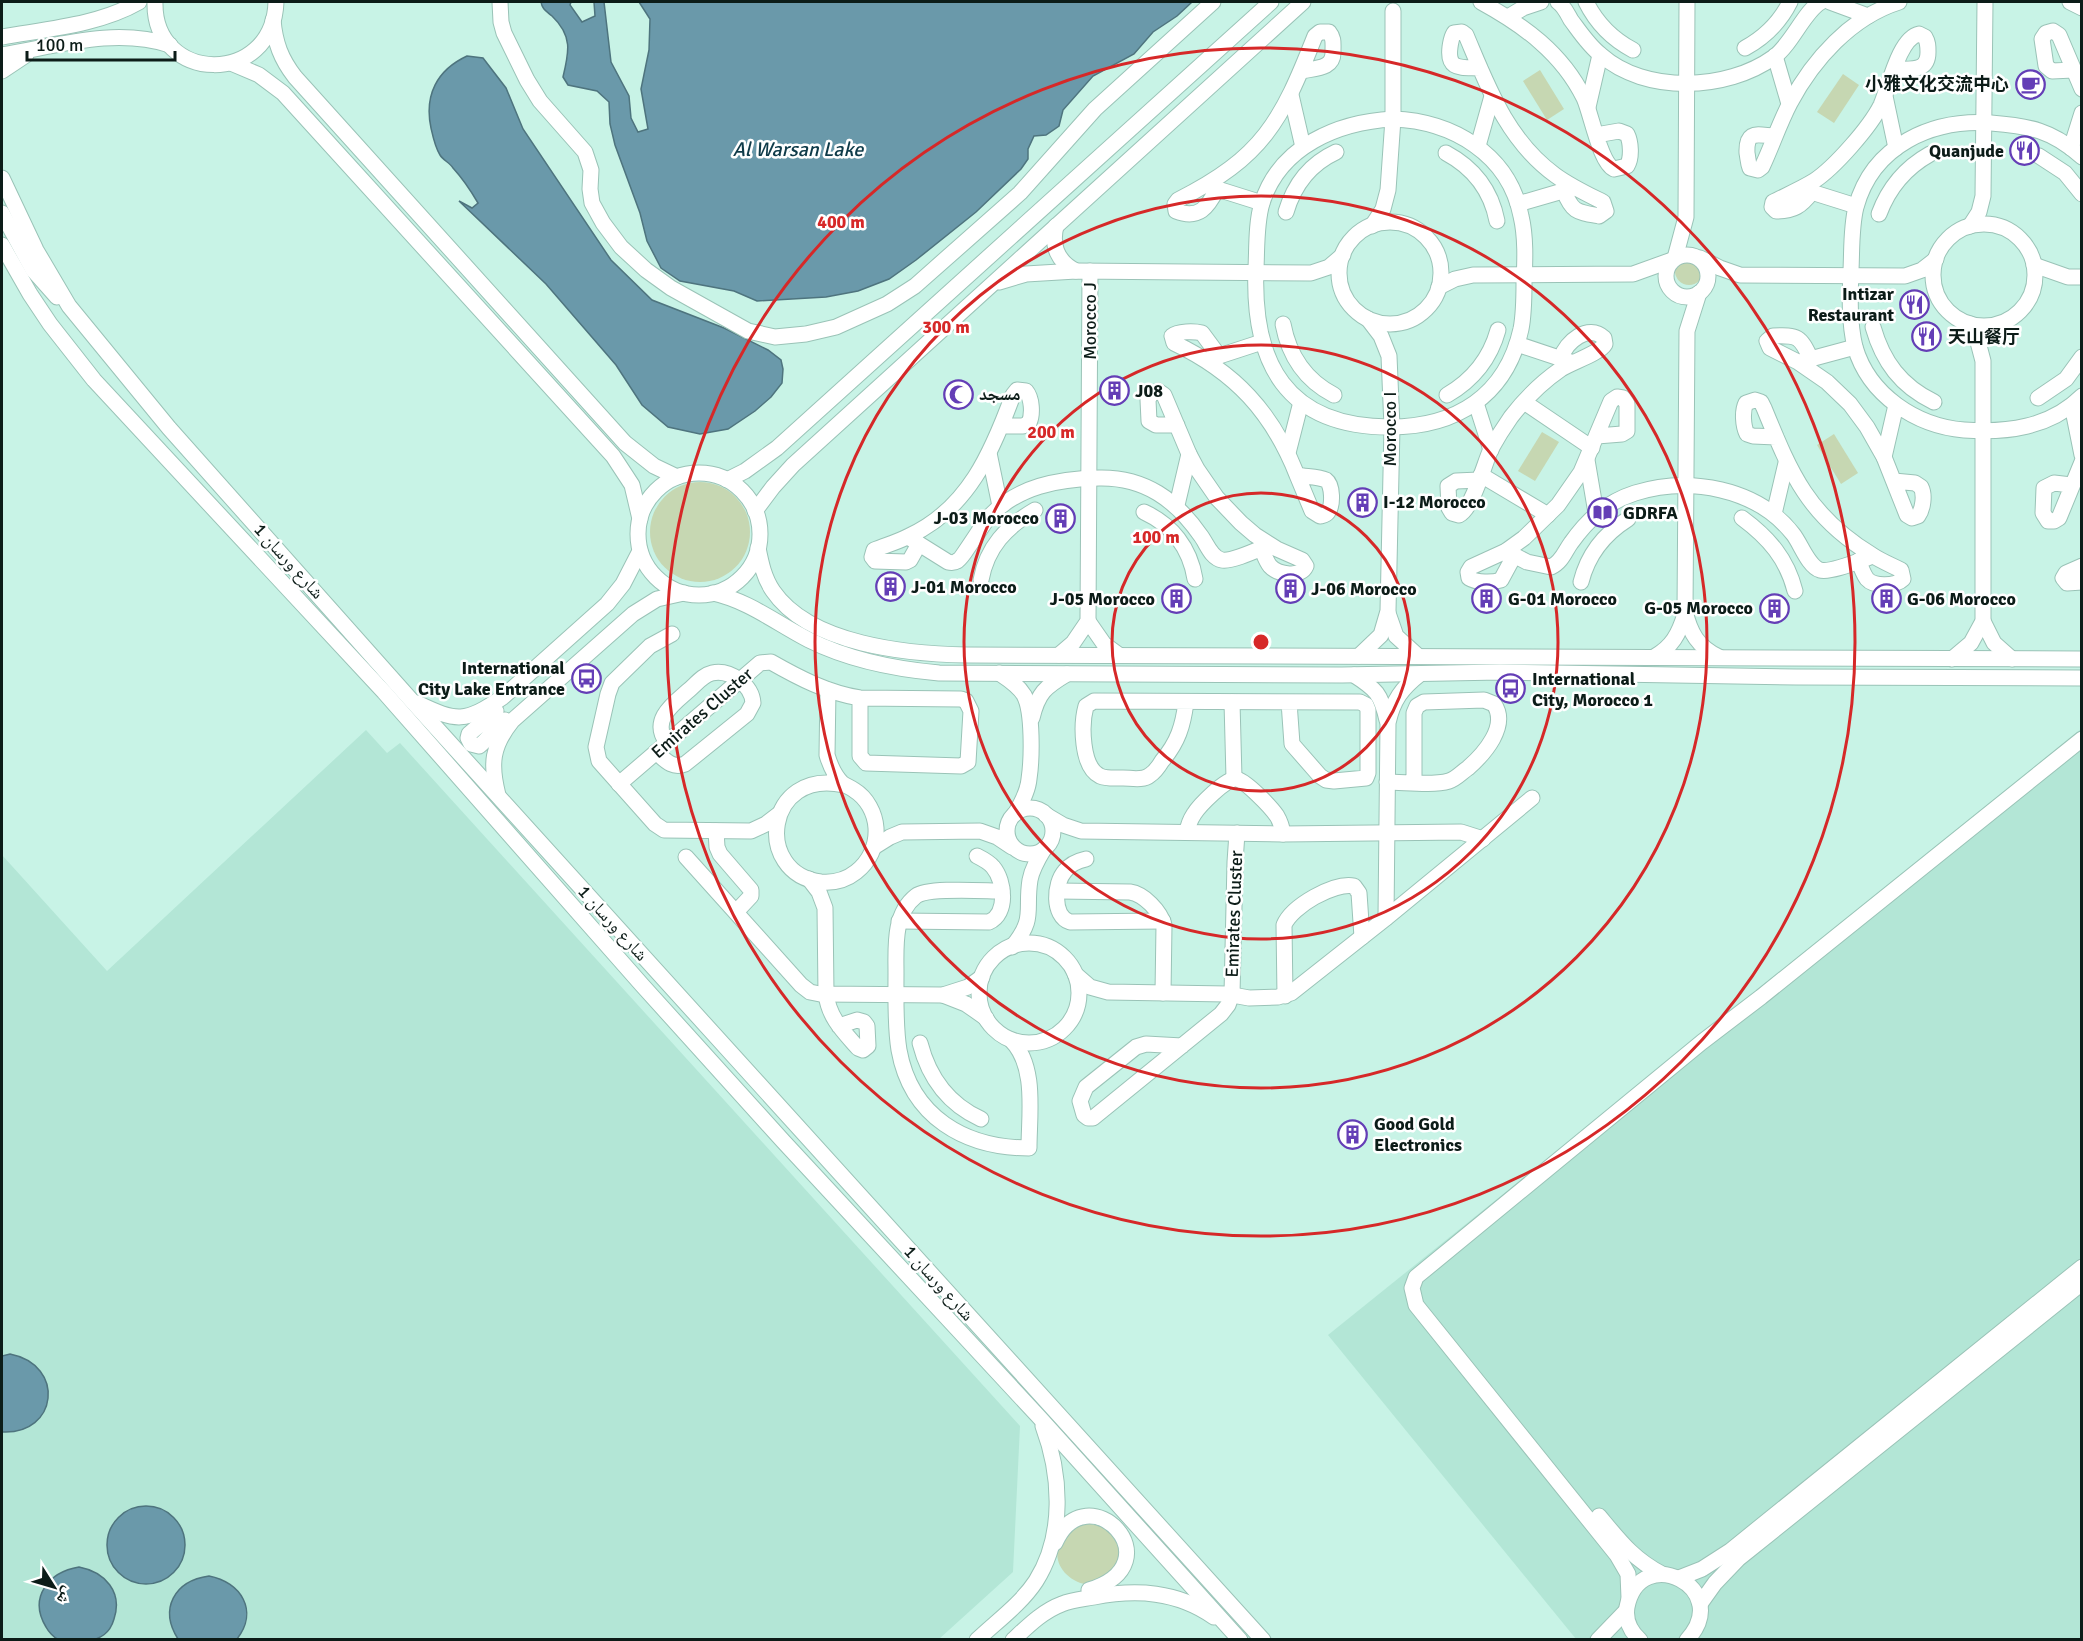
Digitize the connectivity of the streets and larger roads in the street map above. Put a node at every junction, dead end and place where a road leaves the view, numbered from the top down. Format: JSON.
{"nodes":[{"id":1,"x":139,"y":2,"type":"edge"},
{"id":2,"x":155,"y":2,"type":"edge"},
{"id":3,"x":276,"y":2,"type":"edge"},
{"id":4,"x":500,"y":2,"type":"edge"},
{"id":5,"x":1213,"y":2,"type":"edge"},
{"id":6,"x":1271,"y":2,"type":"edge"},
{"id":7,"x":1303,"y":2,"type":"edge"},
{"id":8,"x":1481,"y":2,"type":"edge"},
{"id":9,"x":1541,"y":2,"type":"edge"},
{"id":10,"x":1558,"y":2,"type":"edge"},
{"id":11,"x":1586,"y":2,"type":"edge"},
{"id":12,"x":1687,"y":2,"type":"edge"},
{"id":13,"x":1790,"y":2,"type":"edge"},
{"id":14,"x":1821,"y":2,"type":"edge"},
{"id":15,"x":1830,"y":2,"type":"edge"},
{"id":16,"x":1899,"y":2,"type":"edge"},
{"id":17,"x":1985,"y":2,"type":"edge"},
{"id":18,"x":2070,"y":2,"type":"edge"},
{"id":19,"x":2082,"y":8,"type":"edge"},
{"id":20,"x":1512,"y":10,"type":"edge"},
{"id":21,"x":1863,"y":10,"type":"edge"},
{"id":22,"x":1393,"y":11,"type":"dead end"},
{"id":23,"x":1596,"y":19,"type":"junction"},
{"id":24,"x":273,"y":20,"type":"junction"},
{"id":25,"x":1778,"y":21,"type":"junction"},
{"id":26,"x":2,"y":24,"type":"edge"},
{"id":27,"x":39,"y":30,"type":"junction"},
{"id":28,"x":1580,"y":31,"type":"junction"},
{"id":29,"x":1796,"y":34,"type":"junction"},
{"id":30,"x":2,"y":37,"type":"edge"},
{"id":31,"x":170,"y":45,"type":"junction"},
{"id":32,"x":1745,"y":48,"type":"dead end"},
{"id":33,"x":35,"y":50,"type":"junction"},
{"id":34,"x":1634,"y":50,"type":"dead end"},
{"id":35,"x":2,"y":55,"type":"edge"},
{"id":36,"x":1600,"y":55,"type":"junction"},
{"id":37,"x":1775,"y":56,"type":"junction"},
{"id":38,"x":231,"y":63,"type":"junction"},
{"id":39,"x":1480,"y":68,"type":"dead end"},
{"id":40,"x":1894,"y":70,"type":"dead end"},
{"id":41,"x":2073,"y":70,"type":"dead end"},
{"id":42,"x":2,"y":71,"type":"edge"},
{"id":43,"x":1301,"y":71,"type":"dead end"},
{"id":44,"x":1687,"y":82,"type":"junction"},
{"id":45,"x":2082,"y":89,"type":"edge"},
{"id":46,"x":1291,"y":95,"type":"junction"},
{"id":47,"x":1492,"y":96,"type":"junction"},
{"id":48,"x":1885,"y":96,"type":"junction"},
{"id":49,"x":1790,"y":104,"type":"junction"},
{"id":50,"x":1588,"y":107,"type":"junction"},
{"id":51,"x":2082,"y":113,"type":"edge"},
{"id":52,"x":1392,"y":119,"type":"junction"},
{"id":53,"x":1984,"y":123,"type":"junction"},
{"id":54,"x":1596,"y":135,"type":"dead end"},
{"id":55,"x":1774,"y":136,"type":"dead end"},
{"id":56,"x":1478,"y":146,"type":"junction"},
{"id":57,"x":1303,"y":147,"type":"junction"},
{"id":58,"x":1896,"y":148,"type":"junction"},
{"id":59,"x":1336,"y":152,"type":"dead end"},
{"id":60,"x":2077,"y":152,"type":"edge"},
{"id":61,"x":1446,"y":153,"type":"dead end"},
{"id":62,"x":1930,"y":154,"type":"dead end"},
{"id":63,"x":2039,"y":156,"type":"dead end"},
{"id":64,"x":1498,"y":166,"type":"junction"},
{"id":65,"x":1281,"y":168,"type":"junction"},
{"id":66,"x":1877,"y":168,"type":"junction"},
{"id":67,"x":2,"y":178,"type":"edge"},
{"id":68,"x":1301,"y":179,"type":"junction"},
{"id":69,"x":1480,"y":181,"type":"junction"},
{"id":70,"x":1895,"y":182,"type":"junction"},
{"id":71,"x":2079,"y":185,"type":"edge"},
{"id":72,"x":1388,"y":190,"type":"junction"},
{"id":73,"x":1983,"y":196,"type":"junction"},
{"id":74,"x":1262,"y":203,"type":"junction"},
{"id":75,"x":1518,"y":204,"type":"junction"},
{"id":76,"x":1856,"y":206,"type":"junction"},
{"id":77,"x":1286,"y":212,"type":"dead end"},
{"id":78,"x":2,"y":213,"type":"edge"},
{"id":79,"x":1879,"y":214,"type":"dead end"},
{"id":80,"x":1686,"y":216,"type":"junction"},
{"id":81,"x":1497,"y":221,"type":"dead end"},
{"id":82,"x":1403,"y":224,"type":"junction"},
{"id":83,"x":1056,"y":226,"type":"junction"},
{"id":84,"x":1372,"y":226,"type":"junction"},
{"id":85,"x":1970,"y":226,"type":"junction"},
{"id":86,"x":1999,"y":226,"type":"junction"},
{"id":87,"x":2,"y":245,"type":"edge"},
{"id":88,"x":1343,"y":255,"type":"junction"},
{"id":89,"x":1438,"y":258,"type":"junction"},
{"id":90,"x":1699,"y":258,"type":"junction"},
{"id":91,"x":1674,"y":259,"type":"junction"},
{"id":92,"x":1936,"y":259,"type":"junction"},
{"id":93,"x":2034,"y":265,"type":"junction"},
{"id":94,"x":1083,"y":271,"type":"junction"},
{"id":95,"x":1256,"y":273,"type":"junction"},
{"id":96,"x":1311,"y":273,"type":"junction"},
{"id":97,"x":1633,"y":274,"type":"junction"},
{"id":98,"x":1473,"y":275,"type":"junction"},
{"id":99,"x":1525,"y":275,"type":"junction"},
{"id":100,"x":1740,"y":275,"type":"junction"},
{"id":101,"x":1851,"y":276,"type":"junction"},
{"id":102,"x":1905,"y":276,"type":"junction"},
{"id":103,"x":2075,"y":277,"type":"edge"},
{"id":104,"x":992,"y":284,"type":"junction"},
{"id":105,"x":1439,"y":287,"type":"junction"},
{"id":106,"x":2033,"y":290,"type":"junction"},
{"id":107,"x":1342,"y":291,"type":"junction"},
{"id":108,"x":1673,"y":292,"type":"junction"},
{"id":109,"x":1701,"y":292,"type":"junction"},
{"id":110,"x":1936,"y":293,"type":"junction"},
{"id":111,"x":69,"y":306,"type":"junction"},
{"id":112,"x":1368,"y":319,"type":"junction"},
{"id":113,"x":1408,"y":320,"type":"junction"},
{"id":114,"x":1283,"y":324,"type":"dead end"},
{"id":115,"x":1970,"y":324,"type":"junction"},
{"id":116,"x":1998,"y":324,"type":"junction"},
{"id":117,"x":1873,"y":327,"type":"dead end"},
{"id":118,"x":1498,"y":330,"type":"dead end"},
{"id":119,"x":1687,"y":331,"type":"junction"},
{"id":120,"x":1262,"y":342,"type":"junction"},
{"id":121,"x":1517,"y":344,"type":"junction"},
{"id":122,"x":1855,"y":347,"type":"junction"},
{"id":123,"x":1389,"y":356,"type":"junction"},
{"id":124,"x":2082,"y":357,"type":"edge"},
{"id":125,"x":1983,"y":361,"type":"junction"},
{"id":126,"x":1298,"y":365,"type":"junction"},
{"id":127,"x":1481,"y":367,"type":"junction"},
{"id":128,"x":1893,"y":372,"type":"junction"},
{"id":129,"x":2077,"y":374,"type":"edge"},
{"id":130,"x":1501,"y":378,"type":"junction"},
{"id":131,"x":1280,"y":379,"type":"junction"},
{"id":132,"x":1876,"y":386,"type":"junction"},
{"id":133,"x":1334,"y":395,"type":"dead end"},
{"id":134,"x":1447,"y":395,"type":"dead end"},
{"id":135,"x":2038,"y":398,"type":"dead end"},
{"id":136,"x":2077,"y":401,"type":"edge"},
{"id":137,"x":1301,"y":402,"type":"junction"},
{"id":138,"x":1524,"y":402,"type":"junction"},
{"id":139,"x":1934,"y":402,"type":"dead end"},
{"id":140,"x":1476,"y":403,"type":"junction"},
{"id":141,"x":1896,"y":405,"type":"junction"},
{"id":142,"x":1177,"y":425,"type":"dead end"},
{"id":143,"x":1001,"y":426,"type":"dead end"},
{"id":144,"x":1392,"y":428,"type":"junction"},
{"id":145,"x":1983,"y":430,"type":"junction"},
{"id":146,"x":1776,"y":437,"type":"dead end"},
{"id":147,"x":1592,"y":448,"type":"junction"},
{"id":148,"x":1491,"y":450,"type":"junction"},
{"id":149,"x":989,"y":453,"type":"junction"},
{"id":150,"x":1288,"y":453,"type":"junction"},
{"id":151,"x":1189,"y":454,"type":"junction"},
{"id":152,"x":2082,"y":455,"type":"edge"},
{"id":153,"x":1884,"y":457,"type":"junction"},
{"id":154,"x":2082,"y":462,"type":"edge"},
{"id":155,"x":1786,"y":463,"type":"junction"},
{"id":156,"x":1297,"y":475,"type":"dead end"},
{"id":157,"x":677,"y":477,"type":"junction"},
{"id":158,"x":1090,"y":478,"type":"junction"},
{"id":159,"x":727,"y":480,"type":"junction"},
{"id":160,"x":1894,"y":481,"type":"dead end"},
{"id":161,"x":2071,"y":485,"type":"dead end"},
{"id":162,"x":1686,"y":487,"type":"junction"},
{"id":163,"x":1000,"y":506,"type":"junction"},
{"id":164,"x":1177,"y":506,"type":"junction"},
{"id":165,"x":1035,"y":510,"type":"dead end"},
{"id":166,"x":755,"y":511,"type":"junction"},
{"id":167,"x":1144,"y":512,"type":"dead end"},
{"id":168,"x":1596,"y":513,"type":"junction"},
{"id":169,"x":1774,"y":514,"type":"junction"},
{"id":170,"x":1548,"y":515,"type":"junction"},
{"id":171,"x":1742,"y":518,"type":"dead end"},
{"id":172,"x":640,"y":519,"type":"junction"},
{"id":173,"x":1628,"y":519,"type":"dead end"},
{"id":174,"x":982,"y":526,"type":"junction"},
{"id":175,"x":1194,"y":526,"type":"junction"},
{"id":176,"x":1579,"y":532,"type":"junction"},
{"id":177,"x":1794,"y":535,"type":"junction"},
{"id":178,"x":998,"y":539,"type":"junction"},
{"id":179,"x":1179,"y":539,"type":"junction"},
{"id":180,"x":1596,"y":547,"type":"junction"},
{"id":181,"x":758,"y":548,"type":"junction"},
{"id":182,"x":1776,"y":548,"type":"junction"},
{"id":183,"x":640,"y":551,"type":"junction"},
{"id":184,"x":2082,"y":566,"type":"edge"},
{"id":185,"x":1195,"y":579,"type":"dead end"},
{"id":186,"x":981,"y":580,"type":"dead end"},
{"id":187,"x":1581,"y":582,"type":"dead end"},
{"id":188,"x":2082,"y":582,"type":"edge"},
{"id":189,"x":1795,"y":591,"type":"dead end"},
{"id":190,"x":684,"y":593,"type":"junction"},
{"id":191,"x":713,"y":593,"type":"junction"},
{"id":192,"x":1388,"y":611,"type":"junction"},
{"id":193,"x":1685,"y":611,"type":"junction"},
{"id":194,"x":1088,"y":621,"type":"junction"},
{"id":195,"x":1983,"y":621,"type":"junction"},
{"id":196,"x":672,"y":634,"type":"dead end"},
{"id":197,"x":1059,"y":655,"type":"junction"},
{"id":198,"x":1119,"y":655,"type":"junction"},
{"id":199,"x":1359,"y":656,"type":"junction"},
{"id":200,"x":1418,"y":656,"type":"junction"},
{"id":201,"x":1654,"y":657,"type":"junction"},
{"id":202,"x":1719,"y":657,"type":"junction"},
{"id":203,"x":1536,"y":658,"type":"junction"},
{"id":204,"x":1843,"y":659,"type":"junction"},
{"id":205,"x":1952,"y":659,"type":"junction"},
{"id":206,"x":2012,"y":659,"type":"junction"},
{"id":207,"x":2082,"y":659,"type":"edge"},
{"id":208,"x":1500,"y":672,"type":"junction"},
{"id":209,"x":999,"y":673,"type":"junction"},
{"id":210,"x":1066,"y":674,"type":"junction"},
{"id":211,"x":1420,"y":674,"type":"junction"},
{"id":212,"x":1354,"y":675,"type":"junction"},
{"id":213,"x":525,"y":677,"type":"junction"},
{"id":214,"x":1796,"y":677,"type":"junction"},
{"id":215,"x":2082,"y":678,"type":"edge"},
{"id":216,"x":740,"y":680,"type":"junction"},
{"id":217,"x":828,"y":690,"type":"junction"},
{"id":218,"x":860,"y":698,"type":"junction"},
{"id":219,"x":411,"y":700,"type":"junction"},
{"id":220,"x":1186,"y":702,"type":"junction"},
{"id":221,"x":1232,"y":702,"type":"junction"},
{"id":222,"x":1289,"y":702,"type":"junction"},
{"id":223,"x":525,"y":709,"type":"junction"},
{"id":224,"x":1388,"y":723,"type":"junction"},
{"id":225,"x":1031,"y":724,"type":"junction"},
{"id":226,"x":2082,"y":739,"type":"edge"},
{"id":227,"x":662,"y":747,"type":"junction"},
{"id":228,"x":828,"y":755,"type":"junction"},
{"id":229,"x":1234,"y":778,"type":"junction"},
{"id":230,"x":1029,"y":780,"type":"junction"},
{"id":231,"x":1387,"y":782,"type":"junction"},
{"id":232,"x":1414,"y":782,"type":"junction"},
{"id":233,"x":619,"y":784,"type":"junction"},
{"id":234,"x":844,"y":785,"type":"junction"},
{"id":235,"x":804,"y":787,"type":"junction"},
{"id":236,"x":499,"y":797,"type":"junction"},
{"id":237,"x":1532,"y":798,"type":"dead end"},
{"id":238,"x":779,"y":814,"type":"junction"},
{"id":239,"x":1045,"y":814,"type":"junction"},
{"id":240,"x":1014,"y":815,"type":"junction"},
{"id":241,"x":874,"y":817,"type":"junction"},
{"id":242,"x":716,"y":831,"type":"junction"},
{"id":243,"x":751,"y":831,"type":"junction"},
{"id":244,"x":980,"y":831,"type":"junction"},
{"id":245,"x":1081,"y":831,"type":"junction"},
{"id":246,"x":902,"y":832,"type":"junction"},
{"id":247,"x":1187,"y":832,"type":"junction"},
{"id":248,"x":1387,"y":832,"type":"junction"},
{"id":249,"x":1237,"y":833,"type":"junction"},
{"id":250,"x":1283,"y":834,"type":"junction"},
{"id":251,"x":1483,"y":839,"type":"junction"},
{"id":252,"x":874,"y":847,"type":"junction"},
{"id":253,"x":1046,"y":847,"type":"junction"},
{"id":254,"x":1015,"y":849,"type":"junction"},
{"id":255,"x":780,"y":850,"type":"junction"},
{"id":256,"x":977,"y":856,"type":"dead end"},
{"id":257,"x":686,"y":857,"type":"dead end"},
{"id":258,"x":1086,"y":859,"type":"dead end"},
{"id":259,"x":808,"y":879,"type":"junction"},
{"id":260,"x":843,"y":879,"type":"junction"},
{"id":261,"x":1030,"y":881,"type":"junction"},
{"id":262,"x":1002,"y":891,"type":"junction"},
{"id":263,"x":1058,"y":891,"type":"junction"},
{"id":264,"x":825,"y":908,"type":"junction"},
{"id":265,"x":736,"y":912,"type":"junction"},
{"id":266,"x":1029,"y":915,"type":"junction"},
{"id":267,"x":1386,"y":918,"type":"junction"},
{"id":268,"x":899,"y":921,"type":"junction"},
{"id":269,"x":1163,"y":921,"type":"junction"},
{"id":270,"x":1362,"y":937,"type":"junction"},
{"id":271,"x":1012,"y":947,"type":"junction"},
{"id":272,"x":1048,"y":947,"type":"junction"},
{"id":273,"x":1076,"y":974,"type":"junction"},
{"id":274,"x":982,"y":977,"type":"junction"},
{"id":275,"x":1108,"y":992,"type":"junction"},
{"id":276,"x":1163,"y":993,"type":"junction"},
{"id":277,"x":826,"y":994,"type":"junction"},
{"id":278,"x":896,"y":994,"type":"junction"},
{"id":279,"x":1232,"y":994,"type":"junction"},
{"id":280,"x":943,"y":995,"type":"junction"},
{"id":281,"x":1285,"y":996,"type":"junction"},
{"id":282,"x":1074,"y":1015,"type":"junction"},
{"id":283,"x":986,"y":1018,"type":"junction"},
{"id":284,"x":838,"y":1026,"type":"dead end"},
{"id":285,"x":1049,"y":1039,"type":"junction"},
{"id":286,"x":1011,"y":1040,"type":"junction"},
{"id":287,"x":920,"y":1043,"type":"dead end"},
{"id":288,"x":1182,"y":1046,"type":"junction"},
{"id":289,"x":1028,"y":1070,"type":"junction"},
{"id":290,"x":939,"y":1087,"type":"junction"},
{"id":291,"x":921,"y":1101,"type":"junction"},
{"id":292,"x":981,"y":1119,"type":"dead end"},
{"id":293,"x":2082,"y":1267,"type":"edge"},
{"id":294,"x":2082,"y":1283,"type":"edge"},
{"id":295,"x":1040,"y":1417,"type":"junction"},
{"id":296,"x":1544,"y":1447,"type":"dead end"},
{"id":297,"x":1729,"y":1560,"type":"junction"},
{"id":298,"x":1662,"y":1574,"type":"junction"},
{"id":299,"x":1679,"y":1578,"type":"junction"},
{"id":300,"x":1037,"y":1580,"type":"junction"},
{"id":301,"x":1062,"y":1604,"type":"junction"},
{"id":302,"x":1628,"y":1604,"type":"junction"},
{"id":303,"x":1700,"y":1604,"type":"junction"},
{"id":304,"x":1228,"y":1627,"type":"junction"},
{"id":305,"x":1699,"y":1632,"type":"edge"},
{"id":306,"x":977,"y":1640,"type":"edge"},
{"id":307,"x":1013,"y":1640,"type":"edge"},
{"id":308,"x":1240,"y":1640,"type":"edge"},
{"id":309,"x":1263,"y":1640,"type":"edge"},
{"id":310,"x":1598,"y":1640,"type":"edge"},
{"id":311,"x":1640,"y":1640,"type":"edge"},
{"id":312,"x":1687,"y":1640,"type":"edge"}],
"edges":[{"from":1,"to":27,"type":"street"},
{"from":2,"to":31,"type":"street"},
{"from":3,"to":24,"type":"street"},
{"from":4,"to":5,"type":"street"},
{"from":6,"to":159,"type":"street"},
{"from":7,"to":83,"type":"street"},
{"from":8,"to":20,"type":"street"},
{"from":9,"to":20,"type":"street"},
{"from":10,"to":28,"type":"street"},
{"from":11,"to":23,"type":"street"},
{"from":12,"to":44,"type":"street"},
{"from":13,"to":25,"type":"street"},
{"from":14,"to":29,"type":"street"},
{"from":15,"to":21,"type":"street"},
{"from":16,"to":21,"type":"street"},
{"from":17,"to":53,"type":"street"},
{"from":18,"to":19,"type":"street"},
{"from":20,"to":50,"type":"street"},
{"from":21,"to":49,"type":"street"},
{"from":22,"to":52,"type":"street"},
{"from":23,"to":28,"type":"street"},
{"from":23,"to":34,"type":"street"},
{"from":24,"to":38,"type":"street"},
{"from":24,"to":157,"type":"street"},
{"from":25,"to":29,"type":"street"},
{"from":25,"to":32,"type":"street"},
{"from":26,"to":27,"type":"street"},
{"from":27,"to":30,"type":"street"},
{"from":28,"to":36,"type":"street"},
{"from":29,"to":37,"type":"street"},
{"from":31,"to":33,"type":"street"},
{"from":31,"to":38,"type":"street"},
{"from":33,"to":35,"type":"street"},
{"from":33,"to":42,"type":"street"},
{"from":36,"to":44,"type":"street"},
{"from":36,"to":50,"type":"street"},
{"from":37,"to":44,"type":"street"},
{"from":37,"to":49,"type":"street"},
{"from":38,"to":172,"type":"street"},
{"from":39,"to":47,"type":"street"},
{"from":40,"to":48,"type":"street"},
{"from":41,"to":45,"type":"street"},
{"from":43,"to":46,"type":"street"},
{"from":44,"to":80,"type":"street"},
{"from":46,"to":57,"type":"street"},
{"from":46,"to":74,"type":"street"},
{"from":47,"to":56,"type":"street"},
{"from":47,"to":75,"type":"street"},
{"from":48,"to":58,"type":"street"},
{"from":48,"to":76,"type":"street"},
{"from":49,"to":55,"type":"street"},
{"from":50,"to":54,"type":"street"},
{"from":51,"to":60,"type":"street"},
{"from":52,"to":56,"type":"street"},
{"from":52,"to":57,"type":"street"},
{"from":52,"to":72,"type":"street"},
{"from":53,"to":58,"type":"street"},
{"from":53,"to":60,"type":"street"},
{"from":53,"to":73,"type":"street"},
{"from":56,"to":64,"type":"street"},
{"from":57,"to":65,"type":"street"},
{"from":58,"to":66,"type":"street"},
{"from":59,"to":68,"type":"street"},
{"from":61,"to":69,"type":"street"},
{"from":62,"to":70,"type":"street"},
{"from":63,"to":71,"type":"street"},
{"from":64,"to":69,"type":"street"},
{"from":64,"to":75,"type":"street"},
{"from":65,"to":68,"type":"street"},
{"from":65,"to":74,"type":"street"},
{"from":66,"to":70,"type":"street"},
{"from":66,"to":76,"type":"street"},
{"from":67,"to":111,"type":"street","name":"شارع ورسان 1"},
{"from":68,"to":77,"type":"street"},
{"from":69,"to":81,"type":"street"},
{"from":70,"to":79,"type":"street"},
{"from":72,"to":82,"type":"street"},
{"from":72,"to":84,"type":"street"},
{"from":73,"to":85,"type":"street"},
{"from":73,"to":86,"type":"street"},
{"from":74,"to":95,"type":"street"},
{"from":75,"to":99,"type":"street"},
{"from":76,"to":101,"type":"street"},
{"from":78,"to":111,"type":"street"},
{"from":80,"to":90,"type":"street"},
{"from":80,"to":91,"type":"street"},
{"from":82,"to":84,"type":"street"},
{"from":82,"to":89,"type":"street"},
{"from":83,"to":94,"type":"street"},
{"from":83,"to":104,"type":"street"},
{"from":84,"to":88,"type":"street"},
{"from":85,"to":86,"type":"street"},
{"from":85,"to":92,"type":"street"},
{"from":86,"to":93,"type":"street"},
{"from":87,"to":295,"type":"street","name":"شارع ورسان 1"},
{"from":88,"to":96,"type":"street"},
{"from":88,"to":107,"type":"street"},
{"from":89,"to":98,"type":"street"},
{"from":89,"to":105,"type":"street"},
{"from":90,"to":91,"type":"street"},
{"from":90,"to":100,"type":"street"},
{"from":90,"to":109,"type":"street"},
{"from":91,"to":97,"type":"street"},
{"from":91,"to":108,"type":"street"},
{"from":92,"to":102,"type":"street"},
{"from":92,"to":110,"type":"street"},
{"from":93,"to":103,"type":"street"},
{"from":93,"to":106,"type":"street"},
{"from":94,"to":95,"type":"street"},
{"from":94,"to":104,"type":"street"},
{"from":94,"to":158,"type":"street","name":"Morocco J"},
{"from":95,"to":96,"type":"street"},
{"from":95,"to":120,"type":"street"},
{"from":96,"to":107,"type":"street"},
{"from":97,"to":99,"type":"street"},
{"from":97,"to":108,"type":"street"},
{"from":98,"to":99,"type":"street"},
{"from":98,"to":105,"type":"street"},
{"from":99,"to":121,"type":"street"},
{"from":100,"to":101,"type":"street"},
{"from":100,"to":109,"type":"street"},
{"from":101,"to":102,"type":"street"},
{"from":101,"to":122,"type":"street"},
{"from":102,"to":110,"type":"street"},
{"from":103,"to":106,"type":"street"},
{"from":104,"to":166,"type":"street"},
{"from":105,"to":113,"type":"street"},
{"from":106,"to":116,"type":"street"},
{"from":107,"to":112,"type":"street"},
{"from":108,"to":109,"type":"street"},
{"from":108,"to":119,"type":"street"},
{"from":109,"to":119,"type":"street"},
{"from":110,"to":115,"type":"street"},
{"from":111,"to":219,"type":"street","name":"شارع ورسان 1"},
{"from":112,"to":113,"type":"street"},
{"from":112,"to":123,"type":"street","name":"Morocco I"},
{"from":113,"to":123,"type":"street","name":"Morocco I"},
{"from":114,"to":126,"type":"street"},
{"from":115,"to":116,"type":"street"},
{"from":115,"to":125,"type":"street"},
{"from":116,"to":125,"type":"street"},
{"from":117,"to":128,"type":"street"},
{"from":118,"to":127,"type":"street"},
{"from":119,"to":162,"type":"street"},
{"from":120,"to":131,"type":"street"},
{"from":120,"to":150,"type":"street"},
{"from":121,"to":130,"type":"street"},
{"from":121,"to":138,"type":"street"},
{"from":122,"to":132,"type":"street"},
{"from":122,"to":153,"type":"street"},
{"from":123,"to":144,"type":"street","name":"Morocco I"},
{"from":124,"to":129,"type":"street"},
{"from":125,"to":145,"type":"street"},
{"from":126,"to":131,"type":"street"},
{"from":126,"to":133,"type":"street"},
{"from":127,"to":130,"type":"street"},
{"from":127,"to":134,"type":"street"},
{"from":128,"to":132,"type":"street"},
{"from":128,"to":139,"type":"street"},
{"from":129,"to":135,"type":"street"},
{"from":130,"to":140,"type":"street"},
{"from":131,"to":137,"type":"street"},
{"from":132,"to":141,"type":"street"},
{"from":136,"to":145,"type":"street"},
{"from":136,"to":152,"type":"street"},
{"from":137,"to":144,"type":"street"},
{"from":137,"to":150,"type":"street"},
{"from":138,"to":147,"type":"street"},
{"from":138,"to":148,"type":"street"},
{"from":140,"to":144,"type":"street"},
{"from":140,"to":148,"type":"street"},
{"from":141,"to":145,"type":"street"},
{"from":141,"to":153,"type":"street"},
{"from":142,"to":151,"type":"street"},
{"from":143,"to":149,"type":"street"},
{"from":144,"to":192,"type":"street","name":"Morocco I"},
{"from":145,"to":195,"type":"street"},
{"from":146,"to":155,"type":"street"},
{"from":147,"to":168,"type":"street"},
{"from":147,"to":170,"type":"street"},
{"from":148,"to":170,"type":"street"},
{"from":149,"to":163,"type":"street"},
{"from":149,"to":174,"type":"street"},
{"from":150,"to":156,"type":"street"},
{"from":151,"to":164,"type":"street"},
{"from":151,"to":175,"type":"street"},
{"from":153,"to":160,"type":"street"},
{"from":154,"to":161,"type":"street"},
{"from":155,"to":169,"type":"street"},
{"from":155,"to":177,"type":"street"},
{"from":157,"to":159,"type":"street"},
{"from":157,"to":172,"type":"street"},
{"from":158,"to":163,"type":"street"},
{"from":158,"to":164,"type":"street"},
{"from":158,"to":194,"type":"street","name":"Morocco J"},
{"from":159,"to":166,"type":"street"},
{"from":162,"to":168,"type":"street"},
{"from":162,"to":169,"type":"street"},
{"from":162,"to":193,"type":"street"},
{"from":163,"to":174,"type":"street"},
{"from":164,"to":175,"type":"street"},
{"from":165,"to":178,"type":"street"},
{"from":166,"to":181,"type":"street"},
{"from":167,"to":179,"type":"street"},
{"from":168,"to":176,"type":"street"},
{"from":169,"to":177,"type":"street"},
{"from":170,"to":176,"type":"street"},
{"from":171,"to":182,"type":"street"},
{"from":172,"to":183,"type":"street"},
{"from":173,"to":180,"type":"street"},
{"from":174,"to":178,"type":"street"},
{"from":175,"to":179,"type":"street"},
{"from":176,"to":180,"type":"street"},
{"from":177,"to":182,"type":"street"},
{"from":178,"to":186,"type":"street"},
{"from":179,"to":185,"type":"street"},
{"from":180,"to":187,"type":"street"},
{"from":181,"to":191,"type":"street"},
{"from":181,"to":197,"type":"street"},
{"from":182,"to":189,"type":"street"},
{"from":183,"to":190,"type":"street"},
{"from":183,"to":213,"type":"street"},
{"from":184,"to":188,"type":"street"},
{"from":190,"to":191,"type":"street"},
{"from":190,"to":223,"type":"street"},
{"from":191,"to":209,"type":"street"},
{"from":192,"to":199,"type":"street","name":"Morocco I"},
{"from":192,"to":200,"type":"street","name":"Morocco I"},
{"from":193,"to":201,"type":"street"},
{"from":193,"to":202,"type":"street"},
{"from":194,"to":197,"type":"street"},
{"from":194,"to":198,"type":"street"},
{"from":195,"to":205,"type":"street"},
{"from":195,"to":206,"type":"street"},
{"from":196,"to":233,"type":"street"},
{"from":197,"to":198,"type":"street"},
{"from":198,"to":199,"type":"street"},
{"from":199,"to":200,"type":"street"},
{"from":200,"to":203,"type":"street"},
{"from":201,"to":202,"type":"street"},
{"from":201,"to":203,"type":"street"},
{"from":202,"to":204,"type":"street"},
{"from":203,"to":208,"type":"street"},
{"from":204,"to":205,"type":"street"},
{"from":204,"to":214,"type":"street"},
{"from":205,"to":206,"type":"street"},
{"from":206,"to":207,"type":"street"},
{"from":208,"to":211,"type":"street"},
{"from":208,"to":214,"type":"street"},
{"from":209,"to":210,"type":"street"},
{"from":209,"to":225,"type":"street"},
{"from":210,"to":212,"type":"street"},
{"from":210,"to":225,"type":"street"},
{"from":211,"to":212,"type":"street"},
{"from":211,"to":224,"type":"street"},
{"from":212,"to":224,"type":"street"},
{"from":213,"to":219,"type":"street"},
{"from":213,"to":223,"type":"street"},
{"from":214,"to":215,"type":"street"},
{"from":216,"to":217,"type":"street","name":"Emirates Cluster"},
{"from":216,"to":227,"type":"street","name":"Emirates Cluster"},
{"from":216,"to":227,"type":"street"},
{"from":216,"to":227,"type":"street"},
{"from":217,"to":218,"type":"street"},
{"from":217,"to":228,"type":"street"},
{"from":218,"to":218,"type":"street"},
{"from":219,"to":236,"type":"street","name":"شارع ورسان 1"},
{"from":220,"to":220,"type":"street"},
{"from":220,"to":221,"type":"street"},
{"from":221,"to":222,"type":"street"},
{"from":221,"to":229,"type":"street"},
{"from":222,"to":222,"type":"street"},
{"from":223,"to":236,"type":"street"},
{"from":224,"to":231,"type":"street"},
{"from":225,"to":230,"type":"street"},
{"from":226,"to":302,"type":"street"},
{"from":227,"to":233,"type":"street","name":"Emirates Cluster"},
{"from":228,"to":234,"type":"street"},
{"from":228,"to":235,"type":"street"},
{"from":229,"to":247,"type":"street"},
{"from":229,"to":250,"type":"street"},
{"from":230,"to":239,"type":"street"},
{"from":230,"to":240,"type":"street"},
{"from":231,"to":232,"type":"street"},
{"from":231,"to":248,"type":"street"},
{"from":232,"to":232,"type":"street"},
{"from":233,"to":242,"type":"street"},
{"from":234,"to":235,"type":"street"},
{"from":234,"to":241,"type":"street"},
{"from":235,"to":238,"type":"street"},
{"from":236,"to":309,"type":"street","name":"شارع ورسان 1"},
{"from":237,"to":251,"type":"street"},
{"from":238,"to":243,"type":"street"},
{"from":238,"to":255,"type":"street"},
{"from":239,"to":240,"type":"street"},
{"from":239,"to":245,"type":"street","name":"Emirates Cluster"},
{"from":239,"to":253,"type":"street"},
{"from":240,"to":244,"type":"street"},
{"from":240,"to":254,"type":"street"},
{"from":241,"to":246,"type":"street"},
{"from":241,"to":252,"type":"street"},
{"from":242,"to":243,"type":"street"},
{"from":242,"to":265,"type":"street"},
{"from":243,"to":255,"type":"street"},
{"from":244,"to":246,"type":"street"},
{"from":244,"to":254,"type":"street"},
{"from":245,"to":247,"type":"street","name":"Emirates Cluster"},
{"from":245,"to":253,"type":"street","name":"Emirates Cluster"},
{"from":246,"to":252,"type":"street"},
{"from":247,"to":249,"type":"street","name":"Emirates Cluster"},
{"from":248,"to":250,"type":"street","name":"Emirates Cluster"},
{"from":248,"to":251,"type":"street","name":"Emirates Cluster"},
{"from":248,"to":267,"type":"street"},
{"from":249,"to":250,"type":"street","name":"Emirates Cluster"},
{"from":249,"to":279,"type":"street","name":"Emirates Cluster"},
{"from":251,"to":267,"type":"street"},
{"from":252,"to":260,"type":"street"},
{"from":253,"to":254,"type":"street"},
{"from":253,"to":261,"type":"street"},
{"from":254,"to":261,"type":"street"},
{"from":255,"to":259,"type":"street"},
{"from":256,"to":262,"type":"street"},
{"from":257,"to":265,"type":"street"},
{"from":258,"to":263,"type":"street"},
{"from":259,"to":260,"type":"street"},
{"from":259,"to":264,"type":"street"},
{"from":260,"to":264,"type":"street"},
{"from":261,"to":266,"type":"street"},
{"from":262,"to":268,"type":"street"},
{"from":262,"to":268,"type":"street"},
{"from":263,"to":269,"type":"street"},
{"from":263,"to":269,"type":"street"},
{"from":264,"to":277,"type":"street"},
{"from":265,"to":277,"type":"street"},
{"from":266,"to":271,"type":"street"},
{"from":266,"to":272,"type":"street","name":"Emirates Cluster"},
{"from":267,"to":270,"type":"street"},
{"from":268,"to":278,"type":"street"},
{"from":269,"to":276,"type":"street"},
{"from":270,"to":281,"type":"street"},
{"from":270,"to":281,"type":"street"},
{"from":271,"to":272,"type":"street"},
{"from":271,"to":274,"type":"street"},
{"from":272,"to":273,"type":"street","name":"Emirates Cluster"},
{"from":273,"to":275,"type":"street","name":"Emirates Cluster"},
{"from":273,"to":282,"type":"street"},
{"from":274,"to":280,"type":"street"},
{"from":274,"to":283,"type":"street"},
{"from":275,"to":276,"type":"street","name":"Emirates Cluster"},
{"from":275,"to":282,"type":"street"},
{"from":276,"to":279,"type":"street","name":"Emirates Cluster"},
{"from":277,"to":278,"type":"street"},
{"from":277,"to":284,"type":"street"},
{"from":278,"to":280,"type":"street"},
{"from":278,"to":291,"type":"street"},
{"from":279,"to":281,"type":"street","name":"Emirates Cluster"},
{"from":279,"to":288,"type":"street"},
{"from":280,"to":283,"type":"street"},
{"from":282,"to":285,"type":"street"},
{"from":283,"to":286,"type":"street"},
{"from":285,"to":286,"type":"street"},
{"from":285,"to":289,"type":"street"},
{"from":286,"to":289,"type":"street"},
{"from":287,"to":290,"type":"street"},
{"from":288,"to":288,"type":"street"},
{"from":289,"to":291,"type":"street"},
{"from":290,"to":291,"type":"street"},
{"from":290,"to":292,"type":"street"},
{"from":293,"to":297,"type":"street"},
{"from":294,"to":297,"type":"street"},
{"from":295,"to":300,"type":"street"},
{"from":295,"to":304,"type":"street","name":"شارع ورسان 1"},
{"from":296,"to":298,"type":"street"},
{"from":297,"to":299,"type":"street"},
{"from":297,"to":303,"type":"street"},
{"from":298,"to":299,"type":"street"},
{"from":298,"to":302,"type":"street"},
{"from":299,"to":303,"type":"street"},
{"from":300,"to":301,"type":"street"},
{"from":300,"to":306,"type":"street"},
{"from":301,"to":304,"type":"street"},
{"from":301,"to":307,"type":"street"},
{"from":302,"to":310,"type":"street"},
{"from":302,"to":311,"type":"street"},
{"from":303,"to":305,"type":"street"},
{"from":304,"to":308,"type":"street","name":"شارع ورسان 1"},
{"from":305,"to":312,"type":"street"}]}
